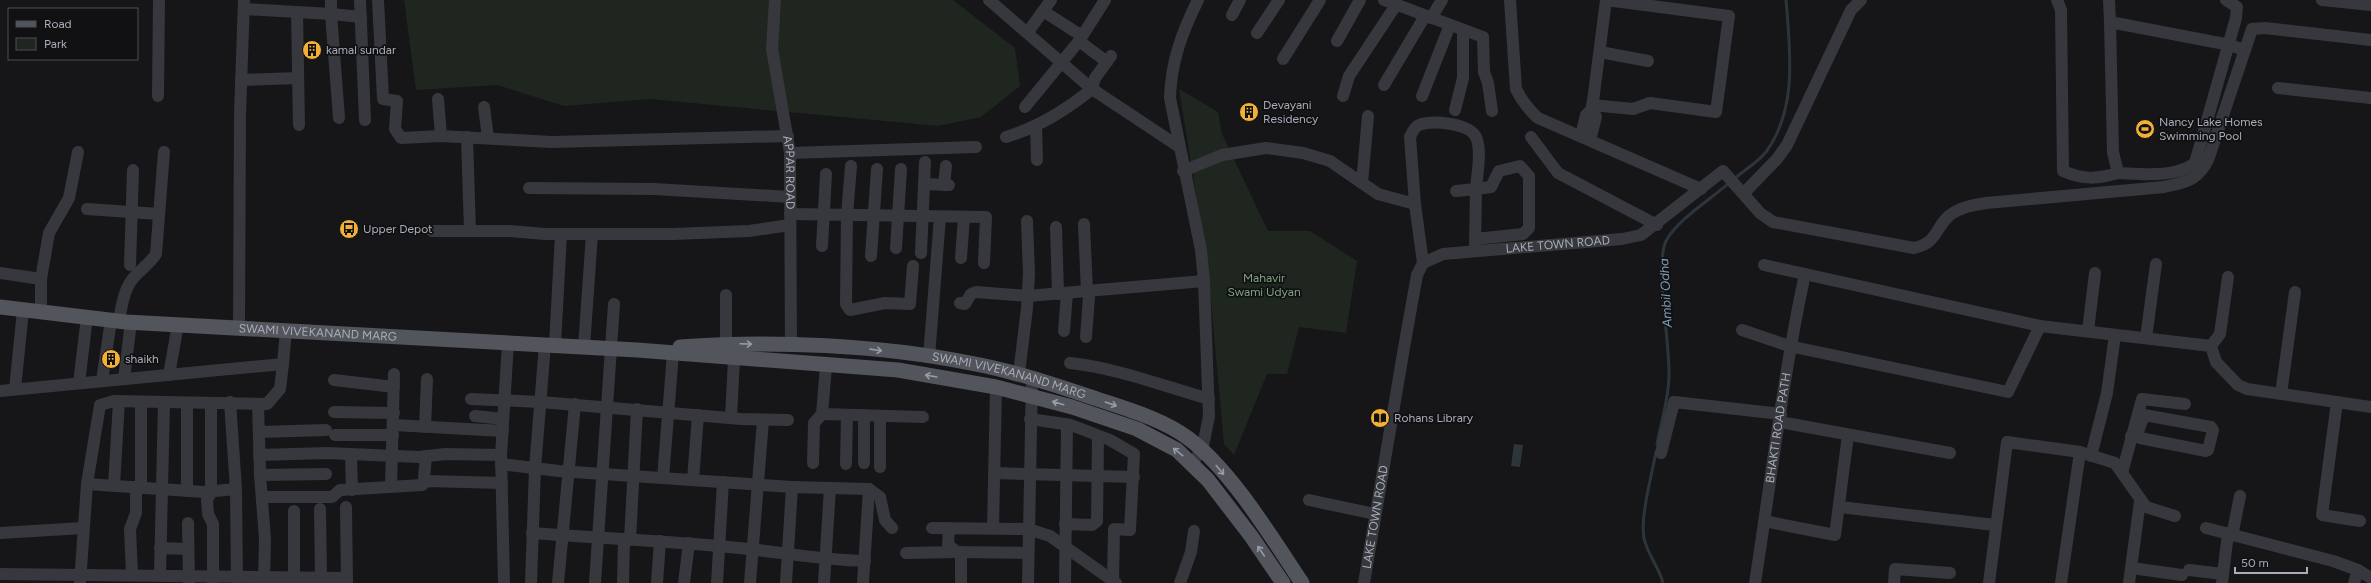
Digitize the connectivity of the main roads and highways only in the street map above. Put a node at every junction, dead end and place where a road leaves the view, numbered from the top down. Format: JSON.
{"nodes":[{"id":1,"x":0,"y":308,"type":"edge"},
{"id":2,"x":637,"y":350,"type":"junction"},
{"id":3,"x":1283,"y":583,"type":"edge"},
{"id":4,"x":1302,"y":583,"type":"edge"}],
"edges":[{"from":1,"to":2,"type":"main road","name":"SWAMI VIVEKANAND MARG"},
{"from":3,"to":2,"type":"main road","name":"SWAMI VIVEKANAND MARG","one_way":true},
{"from":2,"to":4,"type":"main road","name":"SWAMI VIVEKANAND MARG","one_way":true}]}
